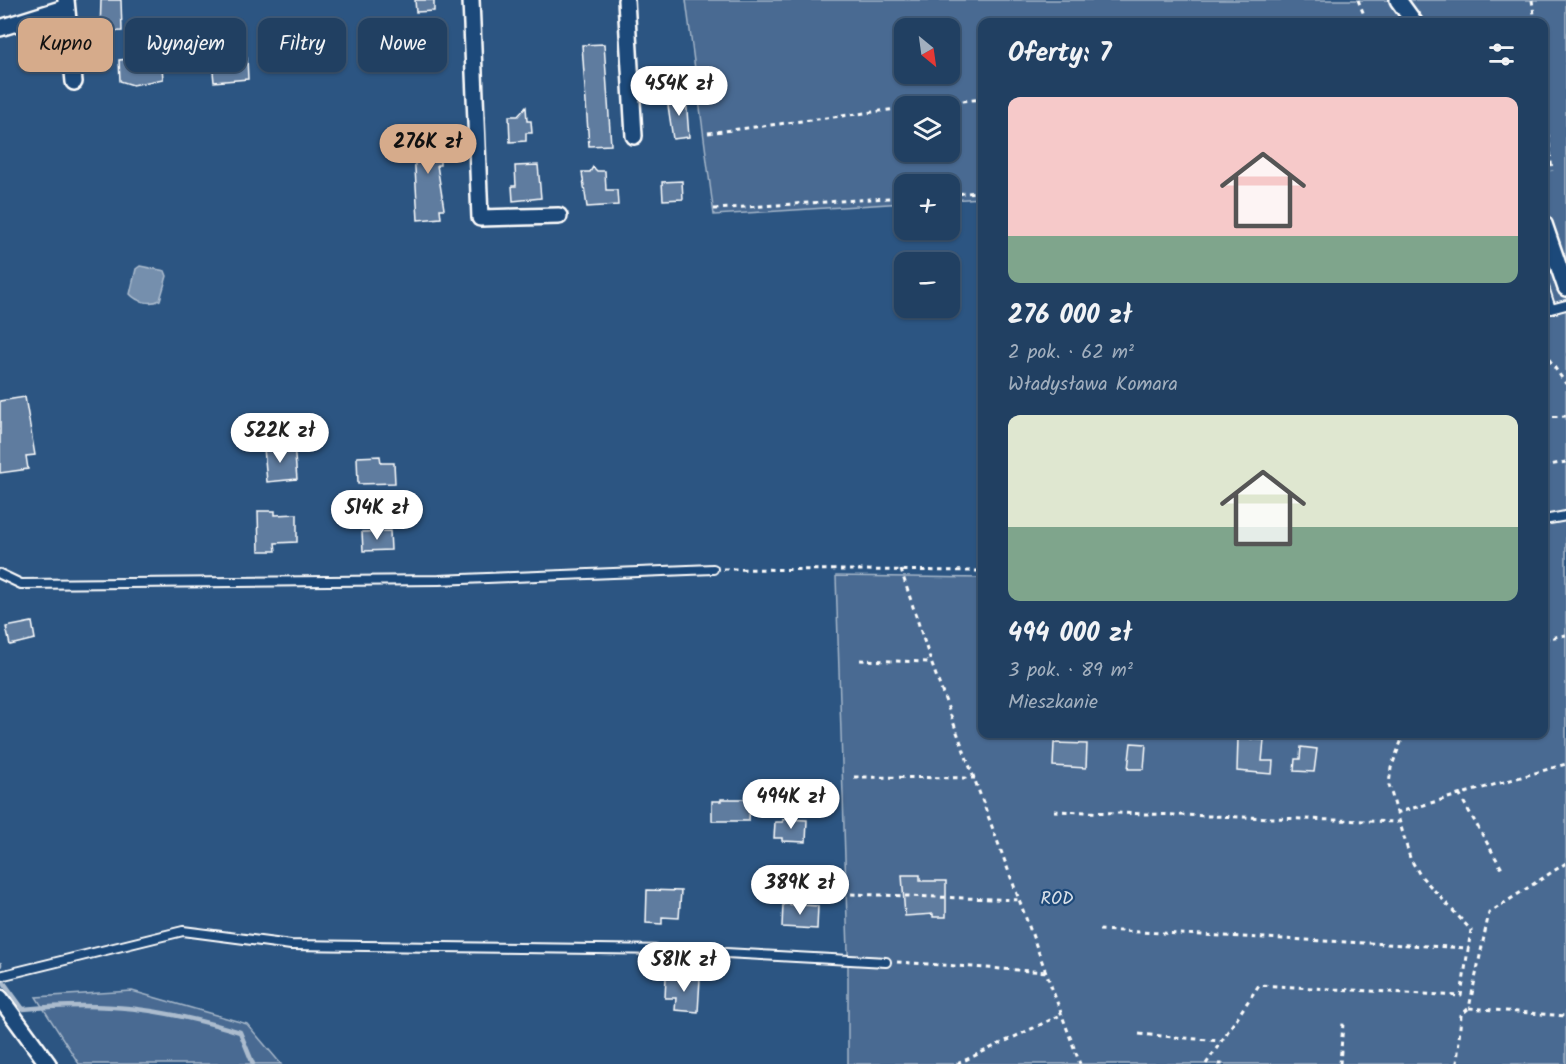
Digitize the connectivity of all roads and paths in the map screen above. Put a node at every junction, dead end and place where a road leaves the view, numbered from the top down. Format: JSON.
{"nodes":[{"id":1,"x":471,"y":0,"type":"edge"},
{"id":2,"x":626,"y":0,"type":"edge"},
{"id":3,"x":1358,"y":0,"type":"edge"},
{"id":4,"x":1398,"y":0,"type":"edge"},
{"id":5,"x":1532,"y":0,"type":"edge"},
{"id":6,"x":64,"y":2,"type":"edge"},
{"id":7,"x":1365,"y":18,"type":"edge"},
{"id":8,"x":1411,"y":18,"type":"edge"},
{"id":9,"x":1534,"y":18,"type":"edge"},
{"id":10,"x":0,"y":28,"type":"edge"},
{"id":11,"x":74,"y":82,"type":"dead end"},
{"id":12,"x":978,"y":99,"type":"edge"},
{"id":13,"x":960,"y":101,"type":"edge"},
{"id":14,"x":894,"y":109,"type":"edge"},
{"id":15,"x":708,"y":133,"type":"dead end"},
{"id":16,"x":1548,"y":135,"type":"edge"},
{"id":17,"x":634,"y":136,"type":"dead end"},
{"id":18,"x":1552,"y":171,"type":"dead end"},
{"id":19,"x":978,"y":192,"type":"edge"},
{"id":20,"x":960,"y":193,"type":"edge"},
{"id":21,"x":894,"y":198,"type":"edge"},
{"id":22,"x":714,"y":209,"type":"dead end"},
{"id":23,"x":559,"y":216,"type":"dead end"},
{"id":24,"x":1548,"y":236,"type":"edge"},
{"id":25,"x":1566,"y":288,"type":"edge"},
{"id":26,"x":1548,"y":300,"type":"edge"},
{"id":27,"x":1566,"y":305,"type":"edge"},
{"id":28,"x":1548,"y":358,"type":"edge"},
{"id":29,"x":1566,"y":384,"type":"edge"},
{"id":30,"x":1566,"y":416,"type":"edge"},
{"id":31,"x":1548,"y":417,"type":"edge"},
{"id":32,"x":1566,"y":462,"type":"edge"},
{"id":33,"x":1548,"y":465,"type":"edge"},
{"id":34,"x":1566,"y":516,"type":"edge"},
{"id":35,"x":1548,"y":518,"type":"edge"},
{"id":36,"x":713,"y":569,"type":"joint"},
{"id":37,"x":901,"y":570,"type":"junction"},
{"id":38,"x":978,"y":572,"type":"edge"},
{"id":39,"x":0,"y":574,"type":"edge"},
{"id":40,"x":1566,"y":635,"type":"edge"},
{"id":41,"x":1548,"y":638,"type":"edge"},
{"id":42,"x":860,"y":660,"type":"dead end"},
{"id":43,"x":931,"y":662,"type":"junction"},
{"id":44,"x":1402,"y":738,"type":"edge"},
{"id":45,"x":1566,"y":764,"type":"edge"},
{"id":46,"x":854,"y":777,"type":"dead end"},
{"id":47,"x":975,"y":778,"type":"junction"},
{"id":48,"x":1459,"y":794,"type":"junction"},
{"id":49,"x":1054,"y":811,"type":"dead end"},
{"id":50,"x":1396,"y":813,"type":"junction"},
{"id":51,"x":1398,"y":822,"type":"junction"},
{"id":52,"x":1566,"y":863,"type":"edge"},
{"id":53,"x":1502,"y":869,"type":"dead end"},
{"id":54,"x":851,"y":894,"type":"dead end"},
{"id":55,"x":1021,"y":900,"type":"junction"},
{"id":56,"x":1100,"y":930,"type":"dead end"},
{"id":57,"x":1470,"y":948,"type":"junction"},
{"id":58,"x":886,"y":962,"type":"joint"},
{"id":59,"x":1047,"y":972,"type":"junction"},
{"id":60,"x":0,"y":976,"type":"edge"},
{"id":61,"x":0,"y":998,"type":"edge"},
{"id":62,"x":1469,"y":1008,"type":"junction"},
{"id":63,"x":1063,"y":1014,"type":"junction"},
{"id":64,"x":1566,"y":1016,"type":"edge"},
{"id":65,"x":1343,"y":1023,"type":"dead end"},
{"id":66,"x":1139,"y":1034,"type":"dead end"},
{"id":67,"x":1220,"y":1041,"type":"junction"},
{"id":68,"x":48,"y":1064,"type":"edge"},
{"id":69,"x":957,"y":1064,"type":"edge"},
{"id":70,"x":1080,"y":1064,"type":"edge"},
{"id":71,"x":1206,"y":1064,"type":"edge"},
{"id":72,"x":1218,"y":1064,"type":"edge"},
{"id":73,"x":1225,"y":1064,"type":"edge"},
{"id":74,"x":1340,"y":1064,"type":"edge"},
{"id":75,"x":1457,"y":1064,"type":"edge"}],
"edges":[{"from":1,"to":23,"type":"street"},
{"from":2,"to":17,"type":"street"},
{"from":3,"to":7,"type":"path"},
{"from":4,"to":8,"type":"street"},
{"from":5,"to":9,"type":"path"},
{"from":6,"to":10,"type":"street"},
{"from":6,"to":11,"type":"street"},
{"from":12,"to":13,"type":"path"},
{"from":14,"to":15,"type":"path"},
{"from":16,"to":18,"type":"path"},
{"from":19,"to":20,"type":"path"},
{"from":21,"to":22,"type":"path"},
{"from":24,"to":25,"type":"street"},
{"from":26,"to":27,"type":"lane"},
{"from":28,"to":29,"type":"path"},
{"from":30,"to":31,"type":"path"},
{"from":32,"to":33,"type":"path"},
{"from":34,"to":35,"type":"lane"},
{"from":36,"to":37,"type":"path"},
{"from":36,"to":39,"type":"lane"},
{"from":37,"to":38,"type":"path"},
{"from":37,"to":43,"type":"path"},
{"from":40,"to":41,"type":"path"},
{"from":42,"to":43,"type":"path"},
{"from":43,"to":47,"type":"path"},
{"from":44,"to":50,"type":"path"},
{"from":45,"to":48,"type":"path"},
{"from":46,"to":47,"type":"path"},
{"from":47,"to":55,"type":"path"},
{"from":48,"to":50,"type":"path"},
{"from":48,"to":53,"type":"path"},
{"from":49,"to":51,"type":"path"},
{"from":50,"to":51,"type":"path"},
{"from":51,"to":57,"type":"path"},
{"from":52,"to":62,"type":"path"},
{"from":54,"to":55,"type":"path"},
{"from":55,"to":59,"type":"path"},
{"from":56,"to":57,"type":"path"},
{"from":57,"to":67,"type":"path"},
{"from":58,"to":59,"type":"path"},
{"from":58,"to":60,"type":"lane"},
{"from":59,"to":63,"type":"path"},
{"from":61,"to":68,"type":"street"},
{"from":62,"to":64,"type":"path"},
{"from":62,"to":75,"type":"path"},
{"from":63,"to":69,"type":"path"},
{"from":63,"to":70,"type":"path"},
{"from":65,"to":74,"type":"path"},
{"from":66,"to":67,"type":"path"},
{"from":67,"to":71,"type":"path"},
{"from":72,"to":73,"type":"path"}]}
